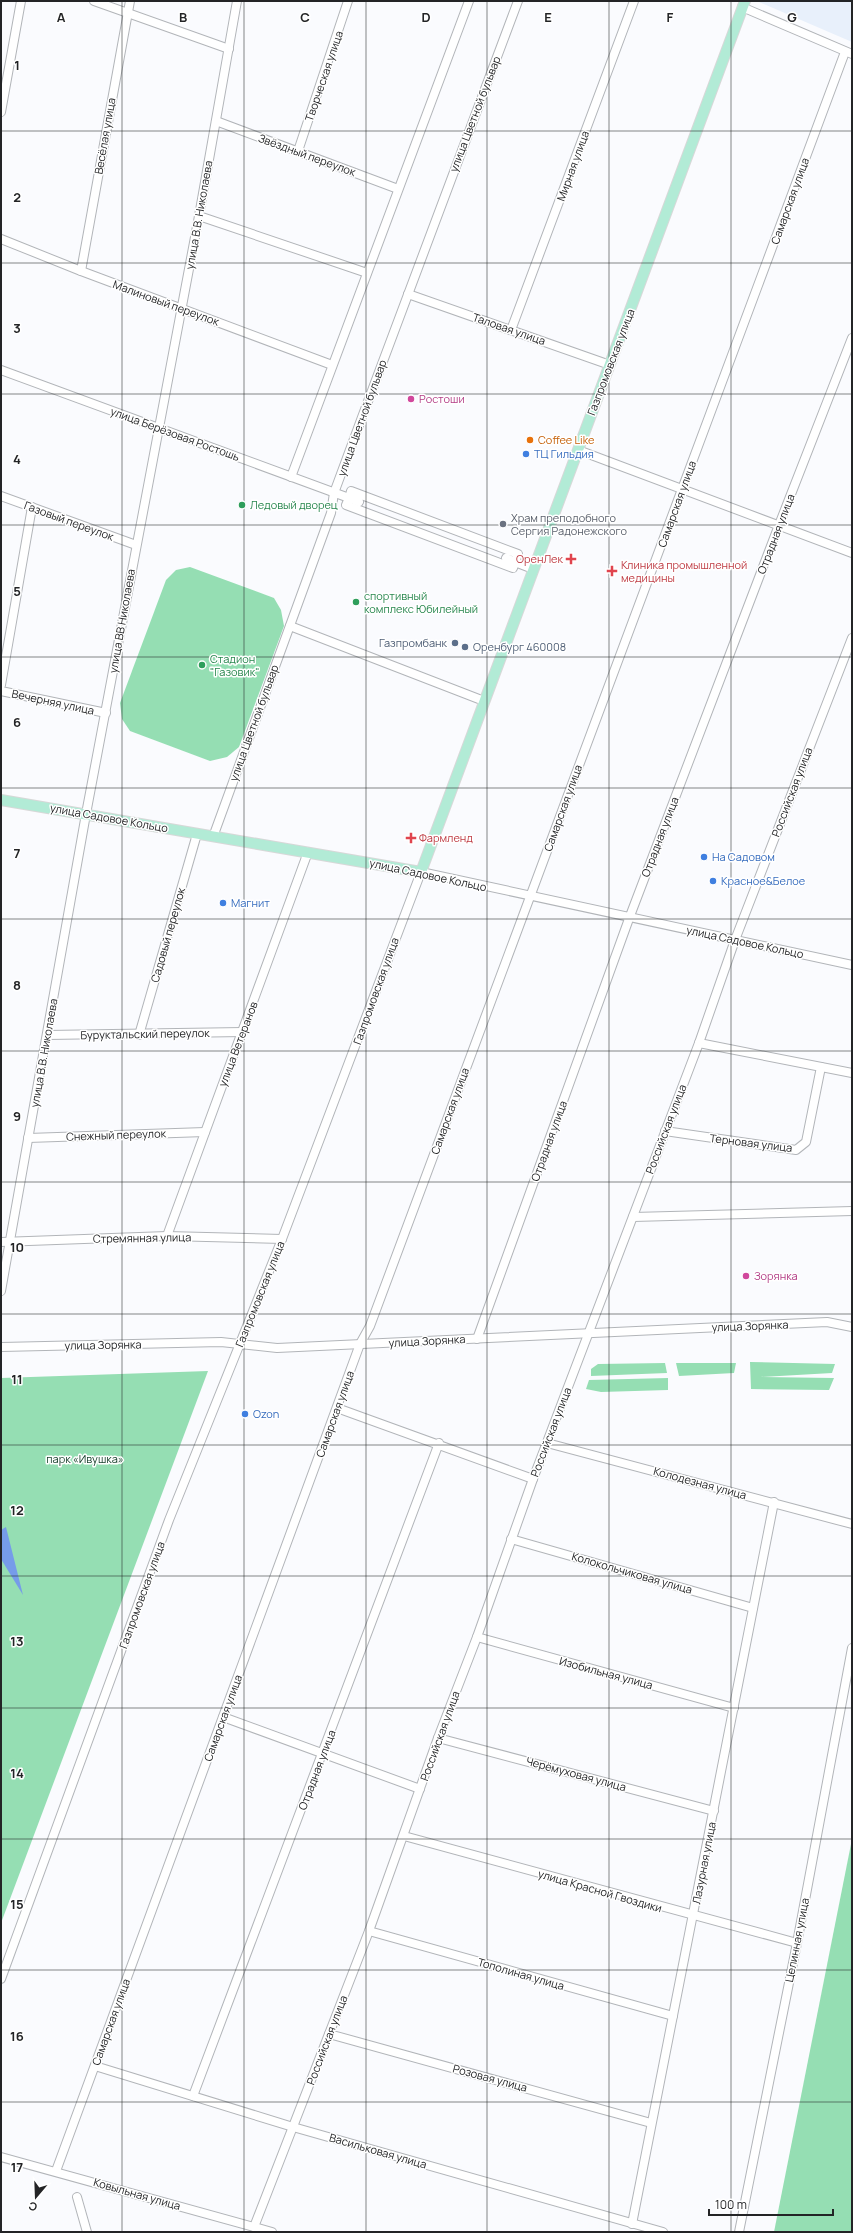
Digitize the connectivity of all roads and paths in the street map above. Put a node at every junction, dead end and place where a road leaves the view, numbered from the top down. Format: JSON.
{"nodes":[{"id":1,"x":21,"y":1,"type":"edge"},
{"id":2,"x":94,"y":1,"type":"edge"},
{"id":3,"x":130,"y":1,"type":"edge"},
{"id":4,"x":237,"y":1,"type":"edge"},
{"id":5,"x":348,"y":1,"type":"edge"},
{"id":6,"x":469,"y":1,"type":"edge"},
{"id":7,"x":518,"y":1,"type":"edge"},
{"id":8,"x":634,"y":1,"type":"edge"},
{"id":9,"x":744,"y":4,"type":"edge"},
{"id":10,"x":128,"y":12,"type":"junction"},
{"id":11,"x":229,"y":49,"type":"junction"},
{"id":12,"x":849,"y":53,"type":"edge"},
{"id":13,"x":1,"y":112,"type":"edge"},
{"id":14,"x":216,"y":121,"type":"junction"},
{"id":15,"x":298,"y":150,"type":"junction"},
{"id":16,"x":398,"y":189,"type":"junction"},
{"id":17,"x":199,"y":216,"type":"junction"},
{"id":18,"x":1,"y":239,"type":"edge"},
{"id":19,"x":81,"y":272,"type":"junction"},
{"id":20,"x":367,"y":273,"type":"junction"},
{"id":21,"x":408,"y":294,"type":"junction"},
{"id":22,"x":182,"y":309,"type":"junction"},
{"id":23,"x":511,"y":330,"type":"junction"},
{"id":24,"x":852,"y":338,"type":"edge"},
{"id":25,"x":610,"y":364,"type":"junction"},
{"id":26,"x":332,"y":365,"type":"junction"},
{"id":27,"x":1,"y":370,"type":"edge"},
{"id":28,"x":159,"y":428,"type":"junction"},
{"id":29,"x":578,"y":450,"type":"junction"},
{"id":30,"x":291,"y":476,"type":"junction"},
{"id":31,"x":682,"y":491,"type":"junction"},
{"id":32,"x":334,"y":492,"type":"junction"},
{"id":33,"x":1,"y":496,"type":"edge"},
{"id":34,"x":349,"y":498,"type":"junction"},
{"id":35,"x":359,"y":502,"type":"junction"},
{"id":36,"x":392,"y":506,"type":"junction"},
{"id":37,"x":32,"y":507,"type":"junction"},
{"id":38,"x":408,"y":513,"type":"junction"},
{"id":39,"x":426,"y":519,"type":"junction"},
{"id":40,"x":386,"y":521,"type":"junction"},
{"id":41,"x":779,"y":525,"type":"junction"},
{"id":42,"x":402,"y":527,"type":"junction"},
{"id":43,"x":446,"y":527,"type":"junction"},
{"id":44,"x":463,"y":533,"type":"junction"},
{"id":45,"x":420,"y":534,"type":"junction"},
{"id":46,"x":479,"y":539,"type":"junction"},
{"id":47,"x":441,"y":541,"type":"junction"},
{"id":48,"x":136,"y":546,"type":"junction"},
{"id":49,"x":457,"y":548,"type":"junction"},
{"id":50,"x":852,"y":553,"type":"edge"},
{"id":51,"x":473,"y":554,"type":"junction"},
{"id":52,"x":506,"y":558,"type":"junction"},
{"id":53,"x":515,"y":562,"type":"junction"},
{"id":54,"x":533,"y":568,"type":"junction"},
{"id":55,"x":290,"y":626,"type":"junction"},
{"id":56,"x":852,"y":638,"type":"edge"},
{"id":57,"x":1,"y":685,"type":"edge"},
{"id":58,"x":1,"y":691,"type":"edge"},
{"id":59,"x":484,"y":700,"type":"junction"},
{"id":60,"x":106,"y":712,"type":"junction"},
{"id":61,"x":1,"y":800,"type":"edge"},
{"id":62,"x":86,"y":814,"type":"junction"},
{"id":63,"x":197,"y":834,"type":"junction"},
{"id":64,"x":214,"y":837,"type":"junction"},
{"id":65,"x":308,"y":852,"type":"junction"},
{"id":66,"x":421,"y":872,"type":"junction"},
{"id":67,"x":530,"y":897,"type":"junction"},
{"id":68,"x":630,"y":916,"type":"junction"},
{"id":69,"x":735,"y":940,"type":"junction"},
{"id":70,"x":852,"y":965,"type":"edge"},
{"id":71,"x":242,"y":1032,"type":"junction"},
{"id":72,"x":47,"y":1035,"type":"junction"},
{"id":73,"x":139,"y":1035,"type":"junction"},
{"id":74,"x":699,"y":1044,"type":"junction"},
{"id":75,"x":821,"y":1067,"type":"junction"},
{"id":76,"x":852,"y":1073,"type":"edge"},
{"id":77,"x":665,"y":1131,"type":"junction"},
{"id":78,"x":205,"y":1132,"type":"junction"},
{"id":79,"x":28,"y":1138,"type":"junction"},
{"id":80,"x":852,"y":1211,"type":"edge"},
{"id":81,"x":633,"y":1217,"type":"junction"},
{"id":82,"x":167,"y":1236,"type":"junction"},
{"id":83,"x":282,"y":1239,"type":"junction"},
{"id":84,"x":1,"y":1242,"type":"edge"},
{"id":85,"x":10,"y":1242,"type":"junction"},
{"id":86,"x":1,"y":1291,"type":"edge"},
{"id":87,"x":852,"y":1327,"type":"edge"},
{"id":88,"x":588,"y":1332,"type":"junction"},
{"id":89,"x":477,"y":1339,"type":"junction"},
{"id":90,"x":360,"y":1344,"type":"junction"},
{"id":91,"x":240,"y":1345,"type":"junction"},
{"id":92,"x":1,"y":1348,"type":"edge"},
{"id":93,"x":337,"y":1408,"type":"junction"},
{"id":94,"x":439,"y":1443,"type":"junction"},
{"id":95,"x":547,"y":1443,"type":"junction"},
{"id":96,"x":533,"y":1479,"type":"junction"},
{"id":97,"x":774,"y":1502,"type":"junction"},
{"id":98,"x":852,"y":1524,"type":"edge"},
{"id":99,"x":511,"y":1539,"type":"junction"},
{"id":100,"x":753,"y":1608,"type":"junction"},
{"id":101,"x":477,"y":1637,"type":"junction"},
{"id":102,"x":852,"y":1648,"type":"edge"},
{"id":103,"x":734,"y":1708,"type":"junction"},
{"id":104,"x":223,"y":1717,"type":"junction"},
{"id":105,"x":438,"y":1738,"type":"junction"},
{"id":106,"x":324,"y":1753,"type":"junction"},
{"id":107,"x":420,"y":1789,"type":"junction"},
{"id":108,"x":714,"y":1811,"type":"junction"},
{"id":109,"x":404,"y":1836,"type":"junction"},
{"id":110,"x":693,"y":1916,"type":"junction"},
{"id":111,"x":369,"y":1931,"type":"junction"},
{"id":112,"x":797,"y":1943,"type":"junction"},
{"id":113,"x":1,"y":1979,"type":"edge"},
{"id":114,"x":673,"y":2016,"type":"junction"},
{"id":115,"x":329,"y":2034,"type":"junction"},
{"id":116,"x":95,"y":2066,"type":"junction"},
{"id":117,"x":193,"y":2096,"type":"junction"},
{"id":118,"x":652,"y":2123,"type":"junction"},
{"id":119,"x":293,"y":2127,"type":"junction"},
{"id":120,"x":1,"y":2157,"type":"edge"},
{"id":121,"x":56,"y":2171,"type":"junction"},
{"id":122,"x":77,"y":2197,"type":"dead end"},
{"id":123,"x":632,"y":2224,"type":"junction"},
{"id":124,"x":254,"y":2227,"type":"junction"},
{"id":125,"x":87,"y":2232,"type":"edge"},
{"id":126,"x":272,"y":2232,"type":"edge"},
{"id":127,"x":663,"y":2232,"type":"edge"},
{"id":128,"x":739,"y":2232,"type":"edge"}],
"edges":[{"from":1,"to":13,"type":"street"},
{"from":2,"to":10,"type":"street"},
{"from":3,"to":10,"type":"street","name":"Весёлая улица"},
{"from":4,"to":11,"type":"street","name":"улица В.В. Николаева"},
{"from":5,"to":15,"type":"street","name":"Творческая улица"},
{"from":6,"to":16,"type":"street"},
{"from":7,"to":21,"type":"street","name":"улица Цветной бульвар"},
{"from":8,"to":23,"type":"street","name":"Мирная улица"},
{"from":9,"to":12,"type":"street"},
{"from":9,"to":25,"type":"main road","name":"Газпромовская улица"},
{"from":10,"to":11,"type":"street"},
{"from":10,"to":19,"type":"street","name":"Весёлая улица"},
{"from":11,"to":14,"type":"street","name":"улица В.В. Николаева"},
{"from":12,"to":31,"type":"street","name":"Самарская улица"},
{"from":14,"to":15,"type":"street","name":"Звёздный переулок"},
{"from":14,"to":17,"type":"street","name":"улица В.В. Николаева"},
{"from":15,"to":16,"type":"street","name":"Звёздный переулок"},
{"from":16,"to":20,"type":"street"},
{"from":17,"to":20,"type":"street"},
{"from":17,"to":22,"type":"street","name":"улица В.В. Николаева"},
{"from":18,"to":19,"type":"street","name":"Малиновый переулок"},
{"from":19,"to":22,"type":"street","name":"Малиновый переулок"},
{"from":20,"to":26,"type":"street"},
{"from":21,"to":23,"type":"street","name":"Таловая улица"},
{"from":21,"to":32,"type":"street","name":"улица Цветной бульвар"},
{"from":22,"to":26,"type":"street","name":"Малиновый переулок"},
{"from":22,"to":28,"type":"street","name":"улица В.В. Николаева"},
{"from":23,"to":25,"type":"street","name":"Таловая улица"},
{"from":24,"to":41,"type":"street","name":"Отрадная улица"},
{"from":25,"to":29,"type":"main road","name":"Газпромовская улица"},
{"from":26,"to":30,"type":"street"},
{"from":27,"to":28,"type":"street","name":"улица Берёзовая Ростошь"},
{"from":28,"to":30,"type":"street","name":"улица Берёзовая Ростошь"},
{"from":28,"to":48,"type":"street","name":"улица ВВ Николаева"},
{"from":29,"to":31,"type":"street"},
{"from":29,"to":54,"type":"main road","name":"Газпромовская улица"},
{"from":30,"to":32,"type":"street","name":"улица Берёзовая Ростошь"},
{"from":31,"to":41,"type":"street"},
{"from":31,"to":67,"type":"street","name":"Самарская улица"},
{"from":32,"to":34,"type":"street","name":"улица Берёзовая Ростошь"},
{"from":32,"to":55,"type":"street","name":"улица Цветной бульвар"},
{"from":33,"to":37,"type":"street","name":"Газовый переулок"},
{"from":34,"to":35,"type":"street"},
{"from":34,"to":35,"type":"street"},
{"from":35,"to":36,"type":"street"},
{"from":35,"to":40,"type":"street"},
{"from":36,"to":38,"type":"street"},
{"from":36,"to":40,"type":"street"},
{"from":37,"to":48,"type":"street","name":"Газовый переулок"},
{"from":37,"to":57,"type":"street"},
{"from":38,"to":39,"type":"street"},
{"from":38,"to":42,"type":"street"},
{"from":39,"to":43,"type":"street"},
{"from":39,"to":45,"type":"street"},
{"from":40,"to":42,"type":"street"},
{"from":41,"to":50,"type":"street"},
{"from":41,"to":68,"type":"street","name":"Отрадная улица"},
{"from":42,"to":45,"type":"street"},
{"from":43,"to":44,"type":"street"},
{"from":43,"to":47,"type":"street"},
{"from":44,"to":46,"type":"street"},
{"from":44,"to":49,"type":"street"},
{"from":45,"to":47,"type":"street"},
{"from":46,"to":51,"type":"street"},
{"from":46,"to":52,"type":"street"},
{"from":47,"to":49,"type":"street"},
{"from":48,"to":60,"type":"street","name":"улица ВВ Николаева"},
{"from":49,"to":51,"type":"street"},
{"from":51,"to":52,"type":"street"},
{"from":52,"to":53,"type":"street"},
{"from":52,"to":53,"type":"street"},
{"from":53,"to":54,"type":"street"},
{"from":54,"to":59,"type":"main road","name":"Газпромовская улица"},
{"from":55,"to":59,"type":"street"},
{"from":55,"to":64,"type":"street","name":"улица Цветной бульвар"},
{"from":56,"to":69,"type":"street","name":"Российская улица"},
{"from":58,"to":60,"type":"street","name":"Вечерняя улица"},
{"from":59,"to":66,"type":"main road","name":"Газпромовская улица"},
{"from":60,"to":62,"type":"street","name":"улица ВВ Николаева"},
{"from":61,"to":62,"type":"main road","name":"улица Садовое Кольцо"},
{"from":62,"to":63,"type":"main road","name":"улица Садовое Кольцо"},
{"from":62,"to":72,"type":"street","name":"улица В.В. Николаева"},
{"from":63,"to":64,"type":"main road","name":"улица Садовое Кольцо"},
{"from":63,"to":73,"type":"street","name":"Садовый переулок"},
{"from":64,"to":65,"type":"main road","name":"улица Садовое Кольцо"},
{"from":65,"to":66,"type":"main road","name":"улица Садовое Кольцо"},
{"from":65,"to":71,"type":"street","name":"улица Ветеранов"},
{"from":66,"to":67,"type":"street","name":"улица Садовое Кольцо"},
{"from":66,"to":83,"type":"street","name":"Газпромовская улица"},
{"from":67,"to":68,"type":"street","name":"улица Садовое Кольцо"},
{"from":67,"to":90,"type":"street","name":"Самарская улица"},
{"from":68,"to":69,"type":"street","name":"улица Садовое Кольцо"},
{"from":68,"to":89,"type":"street","name":"Отрадная улица"},
{"from":69,"to":70,"type":"street","name":"улица Садовое Кольцо"},
{"from":69,"to":74,"type":"street","name":"Российская улица"},
{"from":71,"to":73,"type":"street","name":"Буруктальский переулок"},
{"from":71,"to":78,"type":"street","name":"улица Ветеранов"},
{"from":72,"to":73,"type":"street","name":"Буруктальский переулок"},
{"from":72,"to":79,"type":"street","name":"улица В.В. Николаева"},
{"from":74,"to":75,"type":"street"},
{"from":74,"to":77,"type":"street","name":"Российская улица"},
{"from":75,"to":76,"type":"street"},
{"from":75,"to":77,"type":"street","name":"Терновая улица"},
{"from":77,"to":81,"type":"street","name":"Российская улица"},
{"from":78,"to":79,"type":"street","name":"Снежный переулок"},
{"from":78,"to":82,"type":"street","name":"улица Ветеранов"},
{"from":79,"to":85,"type":"street","name":"улица В.В. Николаева"},
{"from":80,"to":81,"type":"street"},
{"from":81,"to":88,"type":"street","name":"Российская улица"},
{"from":82,"to":83,"type":"street","name":"Стремянная улица"},
{"from":82,"to":85,"type":"street","name":"Стремянная улица"},
{"from":83,"to":91,"type":"street","name":"Газпромовская улица"},
{"from":84,"to":85,"type":"street","name":"Стремянная улица"},
{"from":85,"to":86,"type":"street","name":"улица В.В. Николаева"},
{"from":87,"to":88,"type":"street","name":"улица Зорянка"},
{"from":88,"to":89,"type":"street","name":"улица Зорянка"},
{"from":88,"to":95,"type":"street","name":"Российская улица"},
{"from":89,"to":90,"type":"street","name":"улица Зорянка"},
{"from":90,"to":91,"type":"street","name":"улица Зорянка"},
{"from":90,"to":93,"type":"street","name":"Самарская улица"},
{"from":91,"to":92,"type":"street","name":"улица Зорянка"},
{"from":91,"to":113,"type":"street","name":"Газпромовская улица"},
{"from":93,"to":94,"type":"street"},
{"from":93,"to":104,"type":"street","name":"Самарская улица"},
{"from":94,"to":96,"type":"street"},
{"from":94,"to":106,"type":"street","name":"Отрадная улица"},
{"from":95,"to":96,"type":"street","name":"Российская улица"},
{"from":95,"to":97,"type":"street","name":"Колодезная улица"},
{"from":96,"to":99,"type":"street","name":"Российская улица"},
{"from":97,"to":98,"type":"street","name":"Колодезная улица"},
{"from":97,"to":100,"type":"street","name":"Лазурная улица"},
{"from":99,"to":100,"type":"street","name":"Колокольчиковая улица"},
{"from":99,"to":101,"type":"street","name":"Российская улица"},
{"from":100,"to":103,"type":"street","name":"Лазурная улица"},
{"from":101,"to":103,"type":"street","name":"Изобильная улица"},
{"from":101,"to":105,"type":"street","name":"Российская улица"},
{"from":102,"to":112,"type":"street","name":"Целинная улица"},
{"from":103,"to":108,"type":"street","name":"Лазурная улица"},
{"from":104,"to":106,"type":"street"},
{"from":104,"to":116,"type":"street","name":"Самарская улица"},
{"from":105,"to":107,"type":"street","name":"Российская улица"},
{"from":105,"to":108,"type":"street","name":"Черёмуховая улица"},
{"from":106,"to":107,"type":"street"},
{"from":106,"to":117,"type":"street","name":"Отрадная улица"},
{"from":107,"to":109,"type":"street","name":"Российская улица"},
{"from":108,"to":110,"type":"street","name":"Лазурная улица"},
{"from":109,"to":110,"type":"street","name":"улица Красной Гвоздики"},
{"from":109,"to":111,"type":"street","name":"Российская улица"},
{"from":110,"to":112,"type":"street","name":"улица Красной Гвоздики"},
{"from":110,"to":114,"type":"street","name":"Лазурная улица"},
{"from":111,"to":114,"type":"street","name":"Тополиная улица"},
{"from":111,"to":115,"type":"street","name":"Российская улица"},
{"from":112,"to":128,"type":"street","name":"Целинная улица"},
{"from":114,"to":118,"type":"street","name":"Лазурная улица"},
{"from":115,"to":118,"type":"street","name":"Розовая улица"},
{"from":115,"to":119,"type":"street","name":"Российская улица"},
{"from":116,"to":117,"type":"street","name":"Васильковая улица"},
{"from":116,"to":121,"type":"street","name":"Самарская улица"},
{"from":117,"to":119,"type":"street","name":"Васильковая улица"},
{"from":118,"to":123,"type":"street","name":"Лазурная улица"},
{"from":119,"to":123,"type":"street","name":"Васильковая улица"},
{"from":119,"to":124,"type":"street","name":"Российская улица"},
{"from":120,"to":121,"type":"street","name":"Ковыльная улица"},
{"from":121,"to":124,"type":"street","name":"Ковыльная улица"},
{"from":122,"to":125,"type":"street"},
{"from":123,"to":127,"type":"street","name":"Васильковая улица"},
{"from":124,"to":126,"type":"street","name":"Ковыльная улица"}]}
